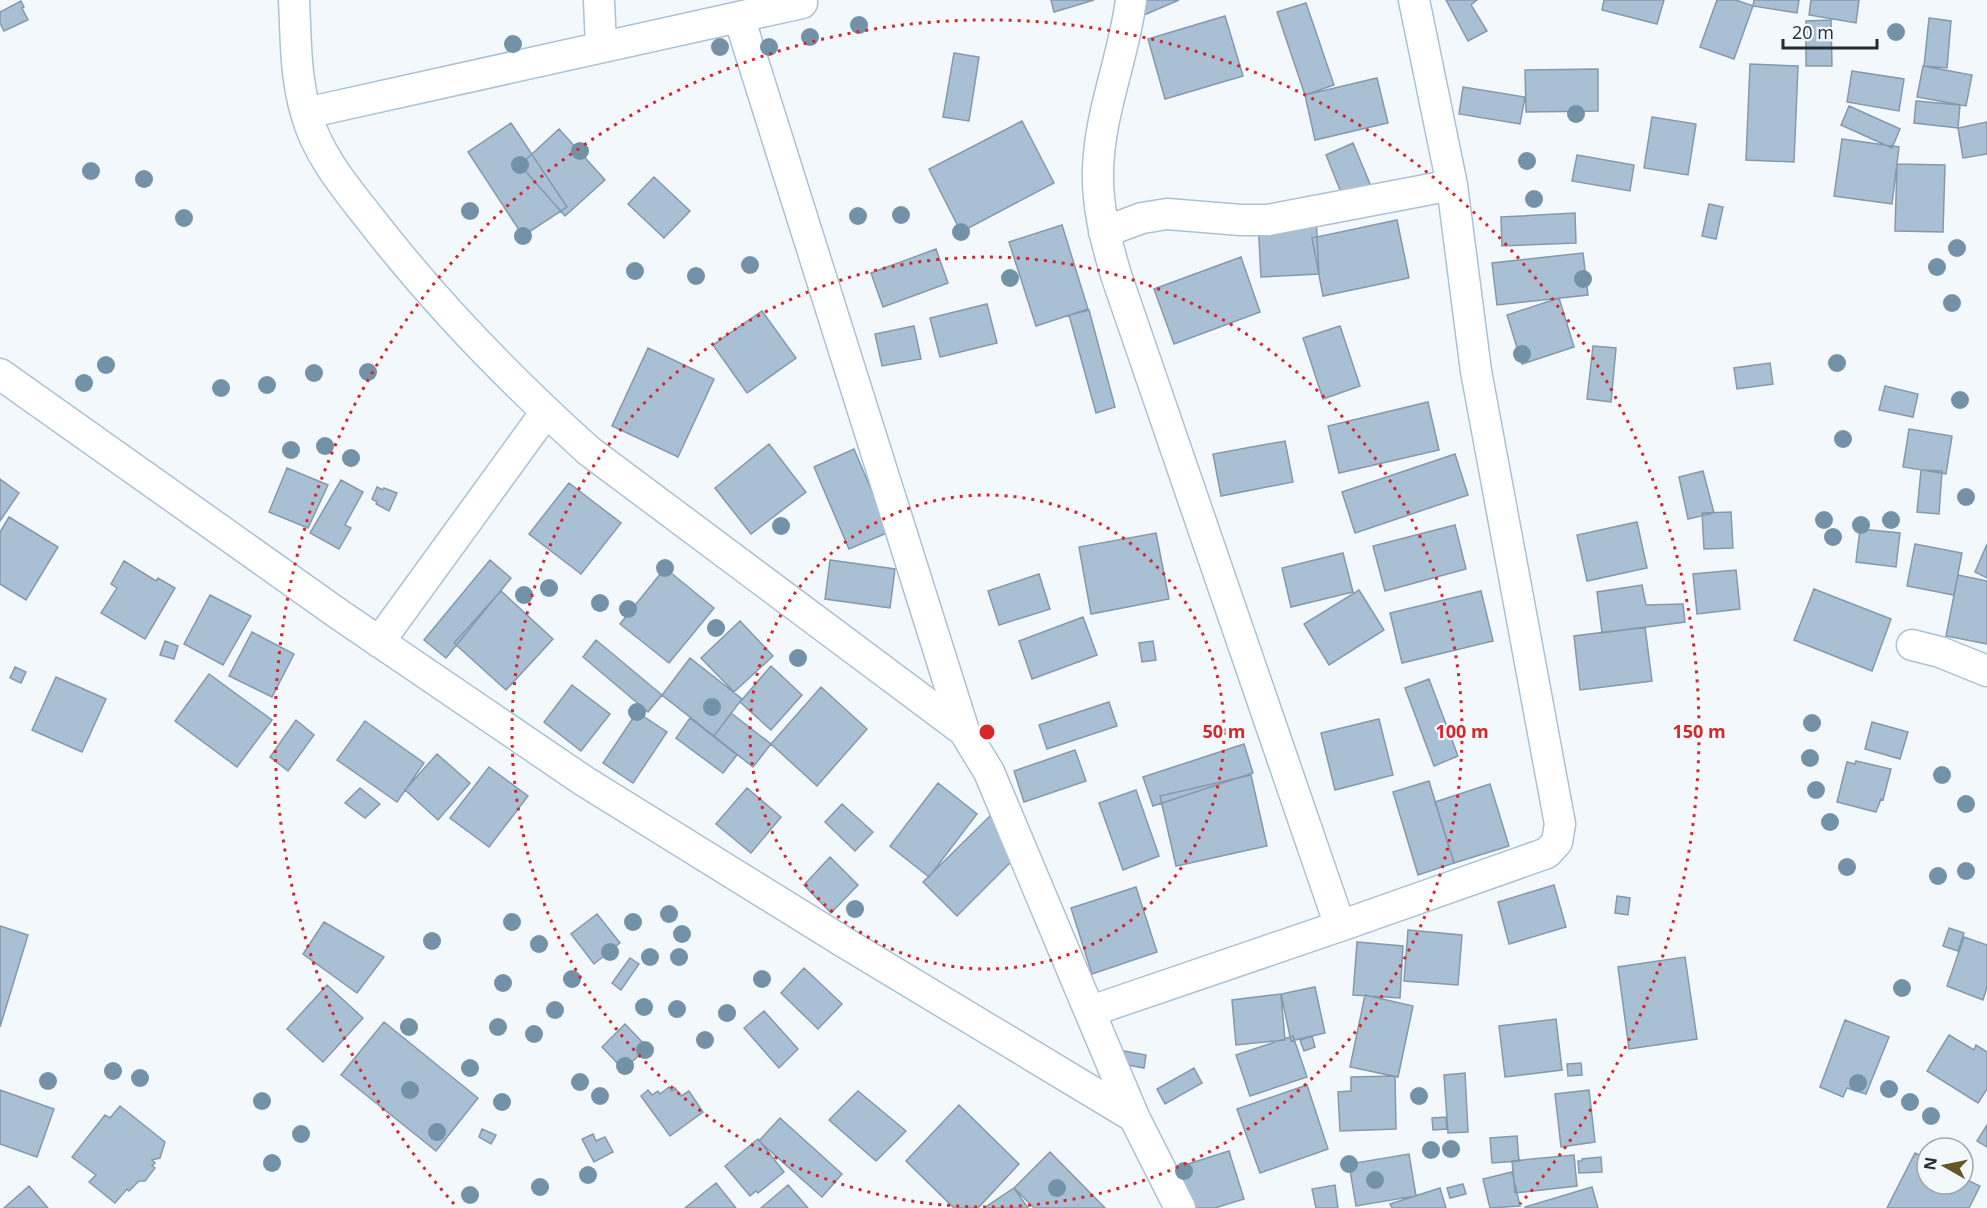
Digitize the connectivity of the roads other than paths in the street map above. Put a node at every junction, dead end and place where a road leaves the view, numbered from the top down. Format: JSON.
{"nodes":[{"id":1,"x":294,"y":0,"type":"edge"},
{"id":2,"x":599,"y":0,"type":"edge"},
{"id":3,"x":1131,"y":0,"type":"edge"},
{"id":4,"x":1414,"y":0,"type":"edge"},
{"id":5,"x":802,"y":3,"type":"dead end"},
{"id":6,"x":739,"y":16,"type":"junction"},
{"id":7,"x":601,"y":47,"type":"junction"},
{"id":8,"x":306,"y":113,"type":"junction"},
{"id":9,"x":1452,"y":184,"type":"junction"},
{"id":10,"x":1104,"y":232,"type":"junction"},
{"id":11,"x":0,"y":374,"type":"edge"},
{"id":12,"x":546,"y":412,"type":"junction"},
{"id":13,"x":379,"y":642,"type":"junction"},
{"id":14,"x":1912,"y":645,"type":"dead end"},
{"id":15,"x":1987,"y":671,"type":"edge"},
{"id":16,"x":964,"y":731,"type":"junction"},
{"id":17,"x":1340,"y":926,"type":"junction"},
{"id":18,"x":1091,"y":1011,"type":"junction"},
{"id":19,"x":1134,"y":1117,"type":"junction"},
{"id":20,"x":1180,"y":1208,"type":"edge"}],
"edges":[{"from":1,"to":8,"type":"street"},
{"from":2,"to":7,"type":"street"},
{"from":3,"to":10,"type":"street"},
{"from":4,"to":9,"type":"street"},
{"from":5,"to":6,"type":"street"},
{"from":6,"to":7,"type":"street"},
{"from":6,"to":16,"type":"street"},
{"from":7,"to":8,"type":"street"},
{"from":8,"to":12,"type":"street"},
{"from":9,"to":10,"type":"street"},
{"from":9,"to":17,"type":"street"},
{"from":10,"to":17,"type":"street"},
{"from":11,"to":13,"type":"street"},
{"from":12,"to":13,"type":"street"},
{"from":12,"to":16,"type":"street"},
{"from":13,"to":19,"type":"street"},
{"from":14,"to":15,"type":"street"},
{"from":16,"to":18,"type":"street"},
{"from":17,"to":18,"type":"street"},
{"from":18,"to":19,"type":"street"},
{"from":19,"to":20,"type":"street"}]}
